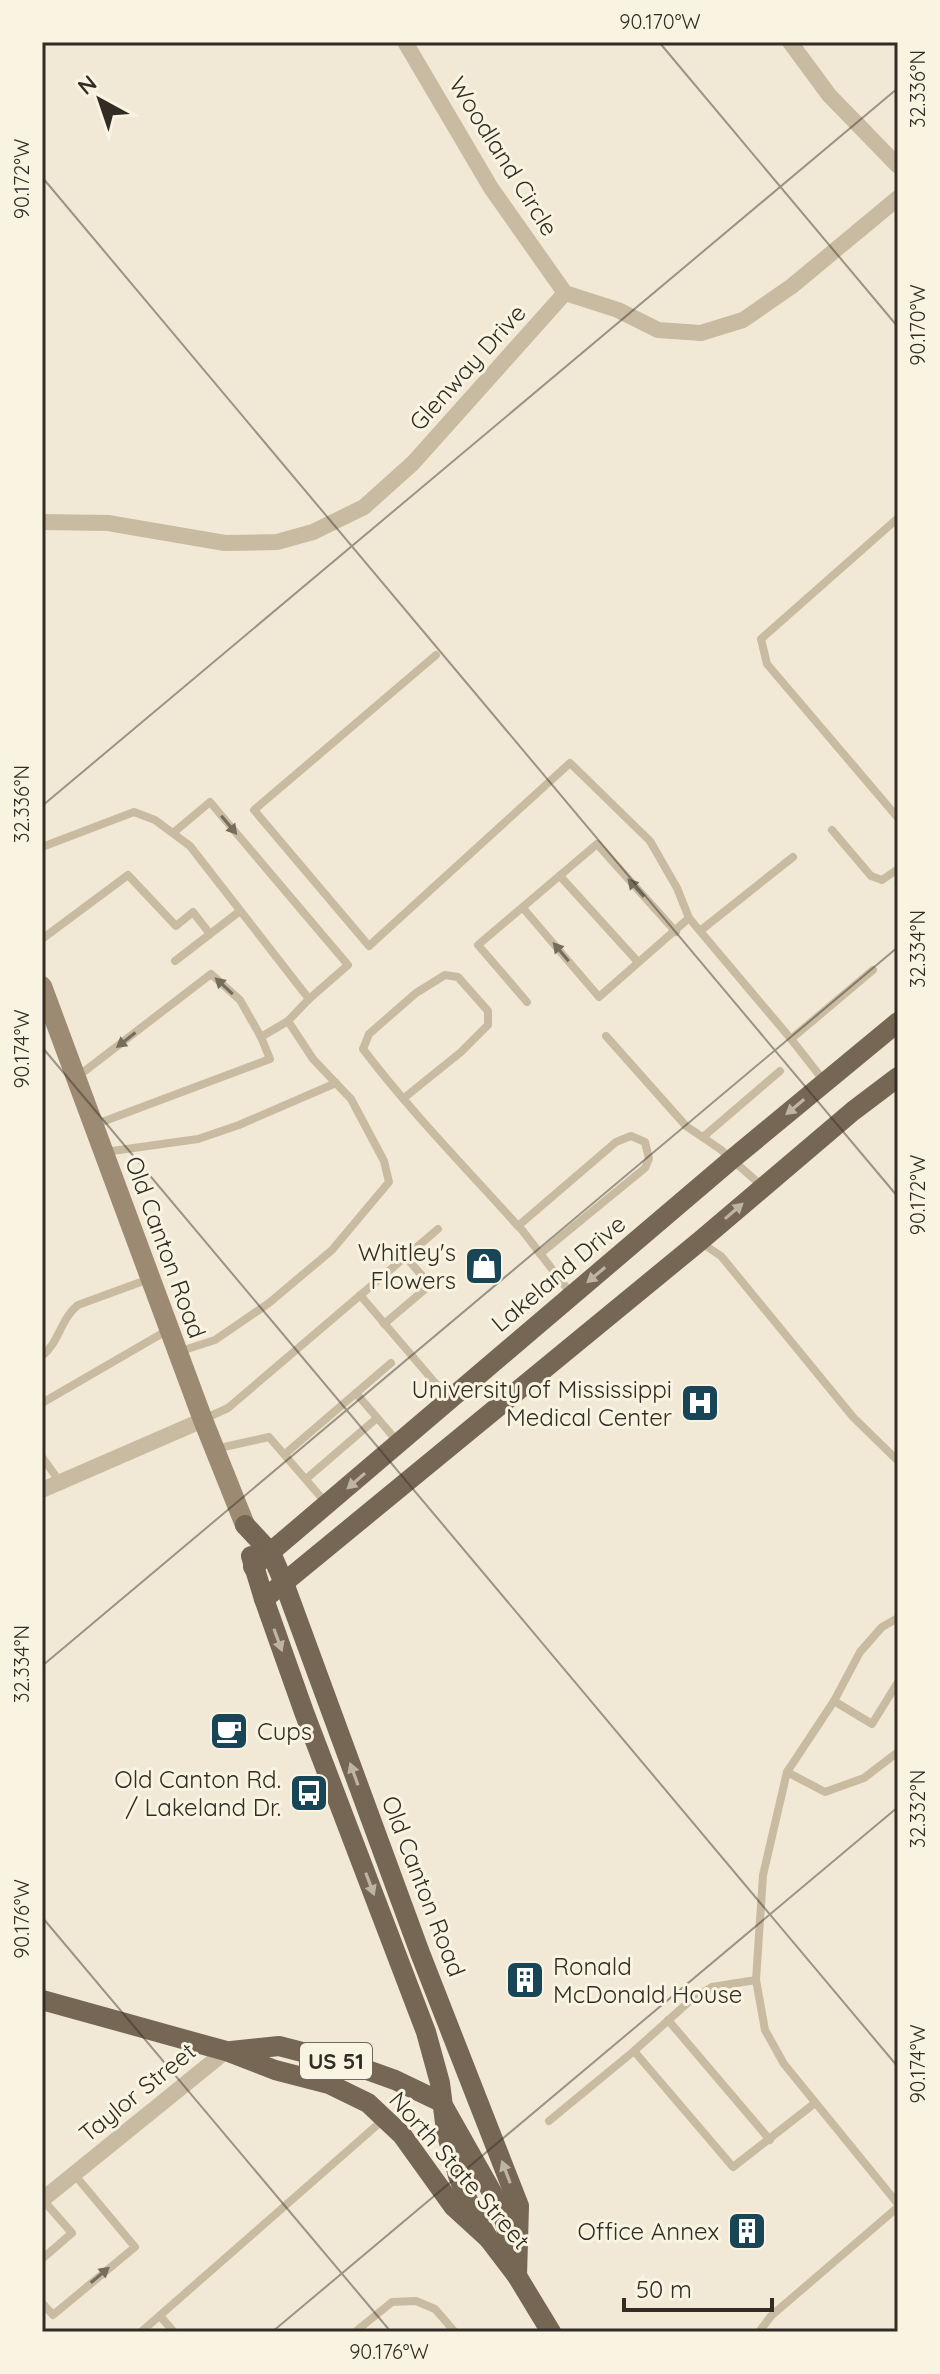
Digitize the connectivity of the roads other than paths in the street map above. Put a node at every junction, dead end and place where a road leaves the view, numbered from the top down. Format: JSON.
{"nodes":[{"id":1,"x":405,"y":42,"type":"edge"},
{"id":2,"x":790,"y":42,"type":"edge"},
{"id":3,"x":898,"y":166,"type":"edge"},
{"id":4,"x":898,"y":198,"type":"edge"},
{"id":5,"x":565,"y":293,"type":"junction"},
{"id":6,"x":898,"y":518,"type":"edge"},
{"id":7,"x":42,"y":522,"type":"edge"},
{"id":8,"x":436,"y":655,"type":"dead end"},
{"id":9,"x":898,"y":818,"type":"edge"},
{"id":10,"x":832,"y":830,"type":"dead end"},
{"id":11,"x":173,"y":833,"type":"junction"},
{"id":12,"x":42,"y":847,"type":"edge"},
{"id":13,"x":793,"y":857,"type":"dead end"},
{"id":14,"x":898,"y":869,"type":"edge"},
{"id":15,"x":560,"y":876,"type":"junction"},
{"id":16,"x":523,"y":908,"type":"junction"},
{"id":17,"x":240,"y":911,"type":"junction"},
{"id":18,"x":689,"y":918,"type":"junction"},
{"id":19,"x":700,"y":931,"type":"junction"},
{"id":20,"x":676,"y":932,"type":"junction"},
{"id":21,"x":210,"y":934,"type":"junction"},
{"id":22,"x":42,"y":939,"type":"edge"},
{"id":23,"x":175,"y":961,"type":"dead end"},
{"id":24,"x":638,"y":962,"type":"junction"},
{"id":25,"x":873,"y":970,"type":"dead end"},
{"id":26,"x":42,"y":988,"type":"edge"},
{"id":27,"x":309,"y":999,"type":"junction"},
{"id":28,"x":527,"y":1002,"type":"dead end"},
{"id":29,"x":288,"y":1021,"type":"junction"},
{"id":30,"x":898,"y":1022,"type":"edge"},
{"id":31,"x":606,"y":1036,"type":"dead end"},
{"id":32,"x":261,"y":1037,"type":"junction"},
{"id":33,"x":791,"y":1039,"type":"junction"},
{"id":34,"x":780,"y":1071,"type":"dead end"},
{"id":35,"x":898,"y":1077,"type":"edge"},
{"id":36,"x":76,"y":1078,"type":"junction"},
{"id":37,"x":825,"y":1082,"type":"junction"},
{"id":38,"x":336,"y":1083,"type":"junction"},
{"id":39,"x":404,"y":1098,"type":"junction"},
{"id":40,"x":94,"y":1126,"type":"junction"},
{"id":41,"x":703,"y":1137,"type":"junction"},
{"id":42,"x":103,"y":1152,"type":"junction"},
{"id":43,"x":731,"y":1160,"type":"junction"},
{"id":44,"x":763,"y":1187,"type":"junction"},
{"id":45,"x":518,"y":1226,"type":"junction"},
{"id":46,"x":438,"y":1229,"type":"dead end"},
{"id":47,"x":700,"y":1241,"type":"junction"},
{"id":48,"x":540,"y":1254,"type":"junction"},
{"id":49,"x":405,"y":1256,"type":"junction"},
{"id":50,"x":150,"y":1278,"type":"junction"},
{"id":51,"x":360,"y":1295,"type":"junction"},
{"id":52,"x":572,"y":1296,"type":"junction"},
{"id":53,"x":384,"y":1324,"type":"junction"},
{"id":54,"x":169,"y":1329,"type":"junction"},
{"id":55,"x":178,"y":1352,"type":"junction"},
{"id":56,"x":42,"y":1356,"type":"edge"},
{"id":57,"x":391,"y":1363,"type":"dead end"},
{"id":58,"x":356,"y":1393,"type":"junction"},
{"id":59,"x":451,"y":1401,"type":"junction"},
{"id":60,"x":42,"y":1403,"type":"edge"},
{"id":61,"x":377,"y":1418,"type":"junction"},
{"id":62,"x":203,"y":1420,"type":"junction"},
{"id":63,"x":399,"y":1444,"type":"junction"},
{"id":64,"x":214,"y":1450,"type":"junction"},
{"id":65,"x":285,"y":1454,"type":"junction"},
{"id":66,"x":42,"y":1457,"type":"edge"},
{"id":67,"x":898,"y":1461,"type":"edge"},
{"id":68,"x":306,"y":1479,"type":"junction"},
{"id":69,"x":60,"y":1482,"type":"junction"},
{"id":70,"x":42,"y":1490,"type":"edge"},
{"id":71,"x":328,"y":1505,"type":"junction"},
{"id":72,"x":245,"y":1525,"type":"junction"},
{"id":73,"x":271,"y":1553,"type":"junction"},
{"id":74,"x":253,"y":1567,"type":"junction"},
{"id":75,"x":284,"y":1583,"type":"junction"},
{"id":76,"x":264,"y":1599,"type":"junction"},
{"id":77,"x":898,"y":1618,"type":"edge"},
{"id":78,"x":898,"y":1682,"type":"edge"},
{"id":79,"x":834,"y":1701,"type":"junction"},
{"id":80,"x":898,"y":1752,"type":"edge"},
{"id":81,"x":787,"y":1772,"type":"junction"},
{"id":82,"x":756,"y":1980,"type":"junction"},
{"id":83,"x":42,"y":2000,"type":"edge"},
{"id":84,"x":668,"y":2020,"type":"junction"},
{"id":85,"x":226,"y":2051,"type":"junction"},
{"id":86,"x":634,"y":2051,"type":"junction"},
{"id":87,"x":441,"y":2102,"type":"junction"},
{"id":88,"x":815,"y":2103,"type":"junction"},
{"id":89,"x":386,"y":2118,"type":"junction"},
{"id":90,"x":549,"y":2121,"type":"dead end"},
{"id":91,"x":770,"y":2140,"type":"junction"},
{"id":92,"x":74,"y":2174,"type":"junction"},
{"id":93,"x":42,"y":2200,"type":"edge"},
{"id":94,"x":898,"y":2206,"type":"edge"},
{"id":95,"x":488,"y":2238,"type":"junction"},
{"id":96,"x":42,"y":2259,"type":"edge"},
{"id":97,"x":517,"y":2276,"type":"junction"},
{"id":98,"x":42,"y":2303,"type":"edge"},
{"id":99,"x":160,"y":2316,"type":"junction"},
{"id":100,"x":141,"y":2332,"type":"edge"},
{"id":101,"x":174,"y":2332,"type":"edge"},
{"id":102,"x":355,"y":2332,"type":"edge"},
{"id":103,"x":455,"y":2332,"type":"edge"},
{"id":104,"x":551,"y":2332,"type":"edge"},
{"id":105,"x":759,"y":2332,"type":"edge"}],
"edges":[{"from":1,"to":5,"type":"street","name":"Woodland Circle"},
{"from":2,"to":3,"type":"street"},
{"from":4,"to":5,"type":"street"},
{"from":5,"to":7,"type":"street","name":"Glenway Drive"},
{"from":6,"to":9,"type":"lane"},
{"from":8,"to":18,"type":"lane"},
{"from":10,"to":14,"type":"lane"},
{"from":11,"to":12,"type":"lane"},
{"from":11,"to":17,"type":"lane"},
{"from":11,"to":27,"type":"lane","one_way":true},
{"from":13,"to":19,"type":"lane"},
{"from":15,"to":16,"type":"lane"},
{"from":20,"to":15,"type":"lane","one_way":true},
{"from":15,"to":24,"type":"lane"},
{"from":24,"to":16,"type":"lane","one_way":true},
{"from":16,"to":28,"type":"lane"},
{"from":17,"to":21,"type":"lane"},
{"from":17,"to":27,"type":"lane"},
{"from":18,"to":19,"type":"lane"},
{"from":18,"to":20,"type":"lane"},
{"from":19,"to":33,"type":"lane"},
{"from":20,"to":24,"type":"lane"},
{"from":21,"to":22,"type":"lane"},
{"from":21,"to":23,"type":"lane"},
{"from":25,"to":33,"type":"lane"},
{"from":26,"to":36,"type":"street","name":"Old Canton Road"},
{"from":27,"to":29,"type":"lane"},
{"from":29,"to":32,"type":"lane"},
{"from":29,"to":38,"type":"lane"},
{"from":30,"to":37,"type":"main road","name":"Lakeland Drive"},
{"from":31,"to":41,"type":"lane"},
{"from":32,"to":36,"type":"lane","one_way":true},
{"from":32,"to":40,"type":"lane"},
{"from":33,"to":37,"type":"lane"},
{"from":34,"to":41,"type":"lane"},
{"from":35,"to":44,"type":"main road"},
{"from":36,"to":40,"type":"street","name":"Old Canton Road"},
{"from":37,"to":43,"type":"main road","name":"Lakeland Drive","one_way":true},
{"from":38,"to":42,"type":"lane"},
{"from":38,"to":55,"type":"lane"},
{"from":39,"to":39,"type":"lane"},
{"from":39,"to":45,"type":"lane"},
{"from":40,"to":42,"type":"street","name":"Old Canton Road"},
{"from":41,"to":43,"type":"lane"},
{"from":42,"to":50,"type":"street","name":"Old Canton Road"},
{"from":43,"to":44,"type":"lane"},
{"from":43,"to":52,"type":"main road","name":"Lakeland Drive","one_way":true},
{"from":47,"to":44,"type":"main road","one_way":true},
{"from":45,"to":48,"type":"lane"},
{"from":45,"to":48,"type":"lane"},
{"from":46,"to":49,"type":"lane"},
{"from":47,"to":67,"type":"lane"},
{"from":47,"to":75,"type":"main road"},
{"from":48,"to":52,"type":"lane"},
{"from":49,"to":51,"type":"lane"},
{"from":49,"to":53,"type":"lane"},
{"from":50,"to":54,"type":"street","name":"Old Canton Road"},
{"from":50,"to":56,"type":"lane"},
{"from":51,"to":53,"type":"lane"},
{"from":51,"to":62,"type":"lane"},
{"from":52,"to":59,"type":"main road","name":"Lakeland Drive"},
{"from":53,"to":59,"type":"lane"},
{"from":54,"to":55,"type":"street","name":"Old Canton Road"},
{"from":54,"to":60,"type":"lane"},
{"from":55,"to":62,"type":"street","name":"Old Canton Road"},
{"from":57,"to":58,"type":"lane"},
{"from":58,"to":61,"type":"lane"},
{"from":58,"to":65,"type":"lane"},
{"from":59,"to":63,"type":"main road","name":"Lakeland Drive"},
{"from":61,"to":63,"type":"lane"},
{"from":61,"to":68,"type":"lane"},
{"from":62,"to":64,"type":"street","name":"Old Canton Road"},
{"from":62,"to":69,"type":"street"},
{"from":63,"to":71,"type":"main road","name":"Lakeland Drive","one_way":true},
{"from":64,"to":65,"type":"lane"},
{"from":64,"to":72,"type":"street","name":"Old Canton Road"},
{"from":65,"to":68,"type":"lane"},
{"from":66,"to":69,"type":"lane"},
{"from":68,"to":71,"type":"lane"},
{"from":69,"to":70,"type":"street"},
{"from":71,"to":73,"type":"main road","name":"Lakeland Drive"},
{"from":72,"to":73,"type":"main road","name":"Old Canton Road"},
{"from":72,"to":74,"type":"main road","name":"Old Canton Road"},
{"from":73,"to":74,"type":"main road","name":"Lakeland Drive"},
{"from":73,"to":75,"type":"main road","name":"Old Canton Road"},
{"from":74,"to":76,"type":"main road","name":"Old Canton Road"},
{"from":75,"to":76,"type":"main road"},
{"from":97,"to":75,"type":"main road","name":"Old Canton Road","one_way":true},
{"from":76,"to":87,"type":"main road","name":"Old Canton Road","one_way":true},
{"from":77,"to":79,"type":"lane"},
{"from":78,"to":79,"type":"lane"},
{"from":79,"to":81,"type":"lane"},
{"from":80,"to":81,"type":"lane"},
{"from":81,"to":82,"type":"lane"},
{"from":82,"to":84,"type":"lane"},
{"from":82,"to":88,"type":"lane"},
{"from":83,"to":85,"type":"main road","name":"North State Street","number":"US 51"},
{"from":84,"to":86,"type":"lane"},
{"from":84,"to":91,"type":"lane"},
{"from":85,"to":87,"type":"main road","name":"North State Street","number":"US 51"},
{"from":85,"to":89,"type":"main road","name":"North State Street","number":"US 51"},
{"from":85,"to":92,"type":"street","name":"Taylor Street"},
{"from":86,"to":90,"type":"lane"},
{"from":86,"to":91,"type":"lane"},
{"from":87,"to":95,"type":"main road","name":"Old Canton Road"},
{"from":87,"to":97,"type":"main road","name":"North State Street","number":"US 51"},
{"from":88,"to":91,"type":"lane"},
{"from":88,"to":94,"type":"lane"},
{"from":89,"to":95,"type":"main road","name":"North State Street","number":"US 51"},
{"from":89,"to":99,"type":"lane"},
{"from":92,"to":93,"type":"street","name":"Taylor Street"},
{"from":98,"to":92,"type":"lane","one_way":true},
{"from":93,"to":96,"type":"lane"},
{"from":94,"to":105,"type":"lane"},
{"from":95,"to":97,"type":"main road","name":"North State Street","number":"US 51"},
{"from":97,"to":104,"type":"main road","name":"North State Street","number":"US 51"},
{"from":99,"to":100,"type":"lane"},
{"from":99,"to":101,"type":"lane"},
{"from":102,"to":103,"type":"lane"}]}
